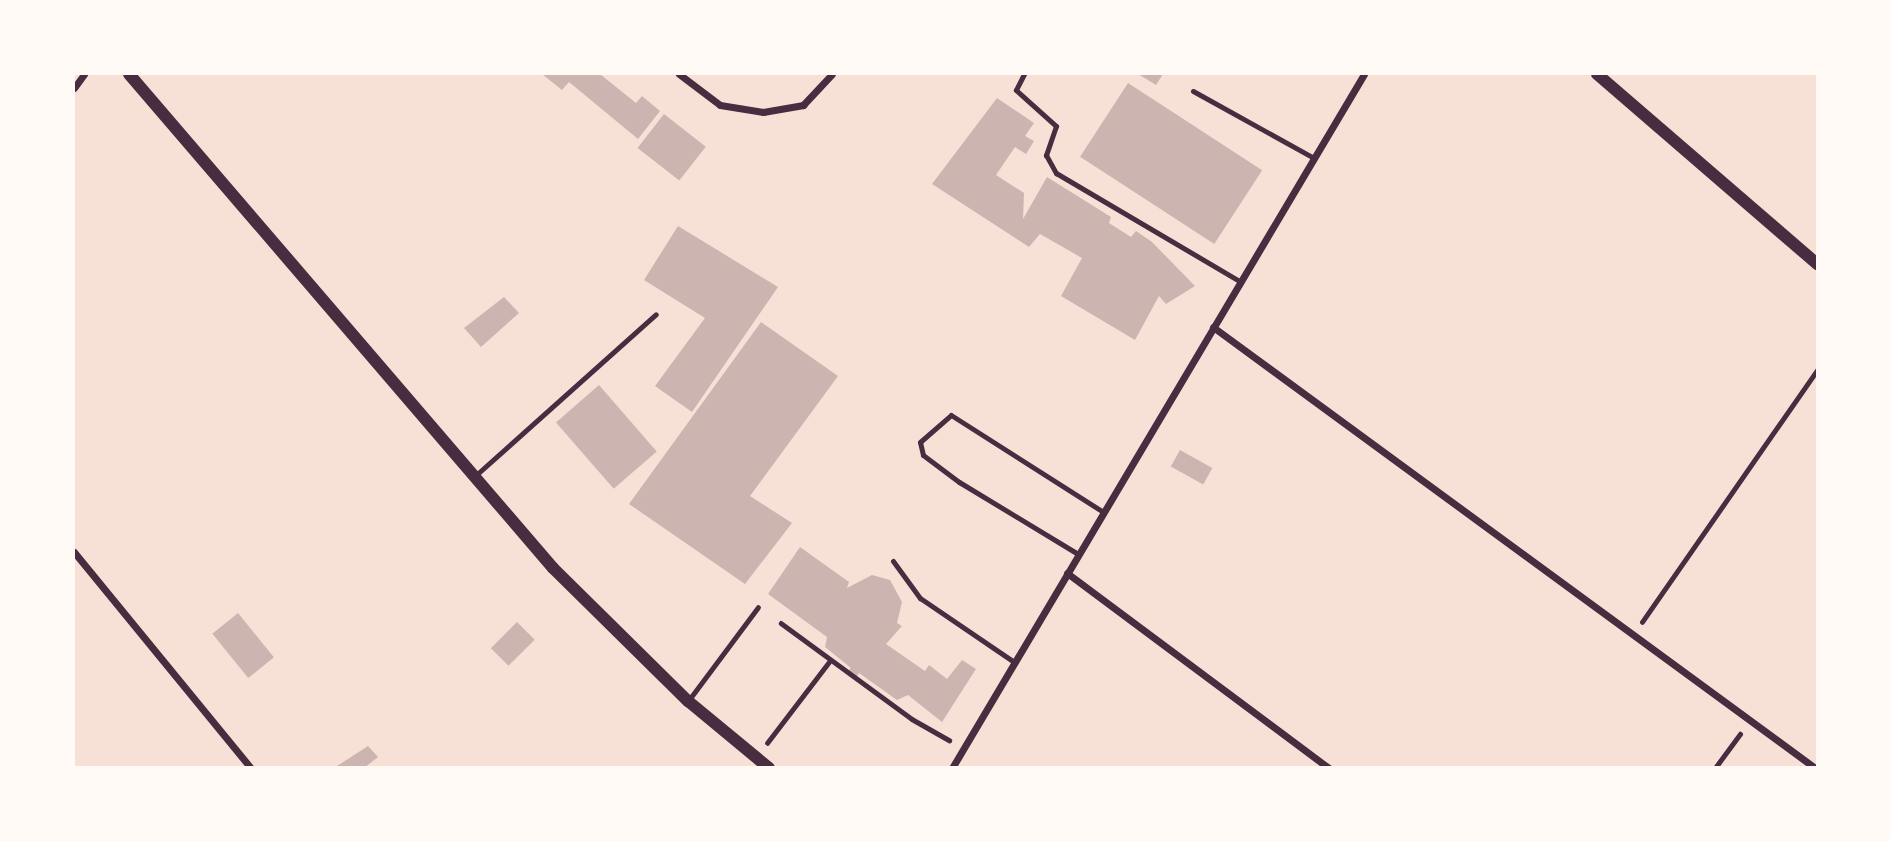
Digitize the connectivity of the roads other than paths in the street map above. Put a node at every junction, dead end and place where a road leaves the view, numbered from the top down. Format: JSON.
{"nodes":[{"id":1,"x":84,"y":74,"type":"edge"},
{"id":2,"x":129,"y":74,"type":"edge"},
{"id":3,"x":679,"y":74,"type":"edge"},
{"id":4,"x":832,"y":74,"type":"edge"},
{"id":5,"x":1024,"y":74,"type":"edge"},
{"id":6,"x":1364,"y":74,"type":"edge"},
{"id":7,"x":1597,"y":74,"type":"edge"},
{"id":8,"x":74,"y":88,"type":"edge"},
{"id":9,"x":1193,"y":91,"type":"dead end"},
{"id":10,"x":1314,"y":158,"type":"junction"},
{"id":11,"x":1818,"y":265,"type":"edge"},
{"id":12,"x":1239,"y":281,"type":"junction"},
{"id":13,"x":656,"y":314,"type":"dead end"},
{"id":14,"x":1213,"y":327,"type":"junction"},
{"id":15,"x":473,"y":477,"type":"junction"},
{"id":16,"x":1103,"y":512,"type":"junction"},
{"id":17,"x":74,"y":552,"type":"edge"},
{"id":18,"x":1078,"y":554,"type":"junction"},
{"id":19,"x":893,"y":561,"type":"dead end"},
{"id":20,"x":1067,"y":573,"type":"junction"},
{"id":21,"x":758,"y":607,"type":"dead end"},
{"id":22,"x":1014,"y":662,"type":"junction"},
{"id":23,"x":688,"y":701,"type":"junction"},
{"id":24,"x":251,"y":768,"type":"edge"},
{"id":25,"x":769,"y":768,"type":"edge"},
{"id":26,"x":951,"y":768,"type":"edge"},
{"id":27,"x":1329,"y":768,"type":"edge"},
{"id":28,"x":1815,"y":768,"type":"edge"}],
"edges":[{"from":1,"to":8,"type":"street"},
{"from":2,"to":15,"type":"street"},
{"from":3,"to":4,"type":"street"},
{"from":5,"to":12,"type":"lane"},
{"from":6,"to":10,"type":"street"},
{"from":7,"to":11,"type":"street"},
{"from":9,"to":10,"type":"lane"},
{"from":10,"to":12,"type":"street"},
{"from":12,"to":14,"type":"street"},
{"from":13,"to":15,"type":"lane"},
{"from":14,"to":16,"type":"street"},
{"from":14,"to":28,"type":"street"},
{"from":15,"to":23,"type":"street"},
{"from":16,"to":18,"type":"street"},
{"from":16,"to":18,"type":"lane"},
{"from":17,"to":24,"type":"street"},
{"from":18,"to":20,"type":"street"},
{"from":19,"to":22,"type":"lane"},
{"from":20,"to":22,"type":"street"},
{"from":20,"to":27,"type":"street"},
{"from":21,"to":23,"type":"lane"},
{"from":22,"to":26,"type":"street"},
{"from":23,"to":25,"type":"street"}]}
